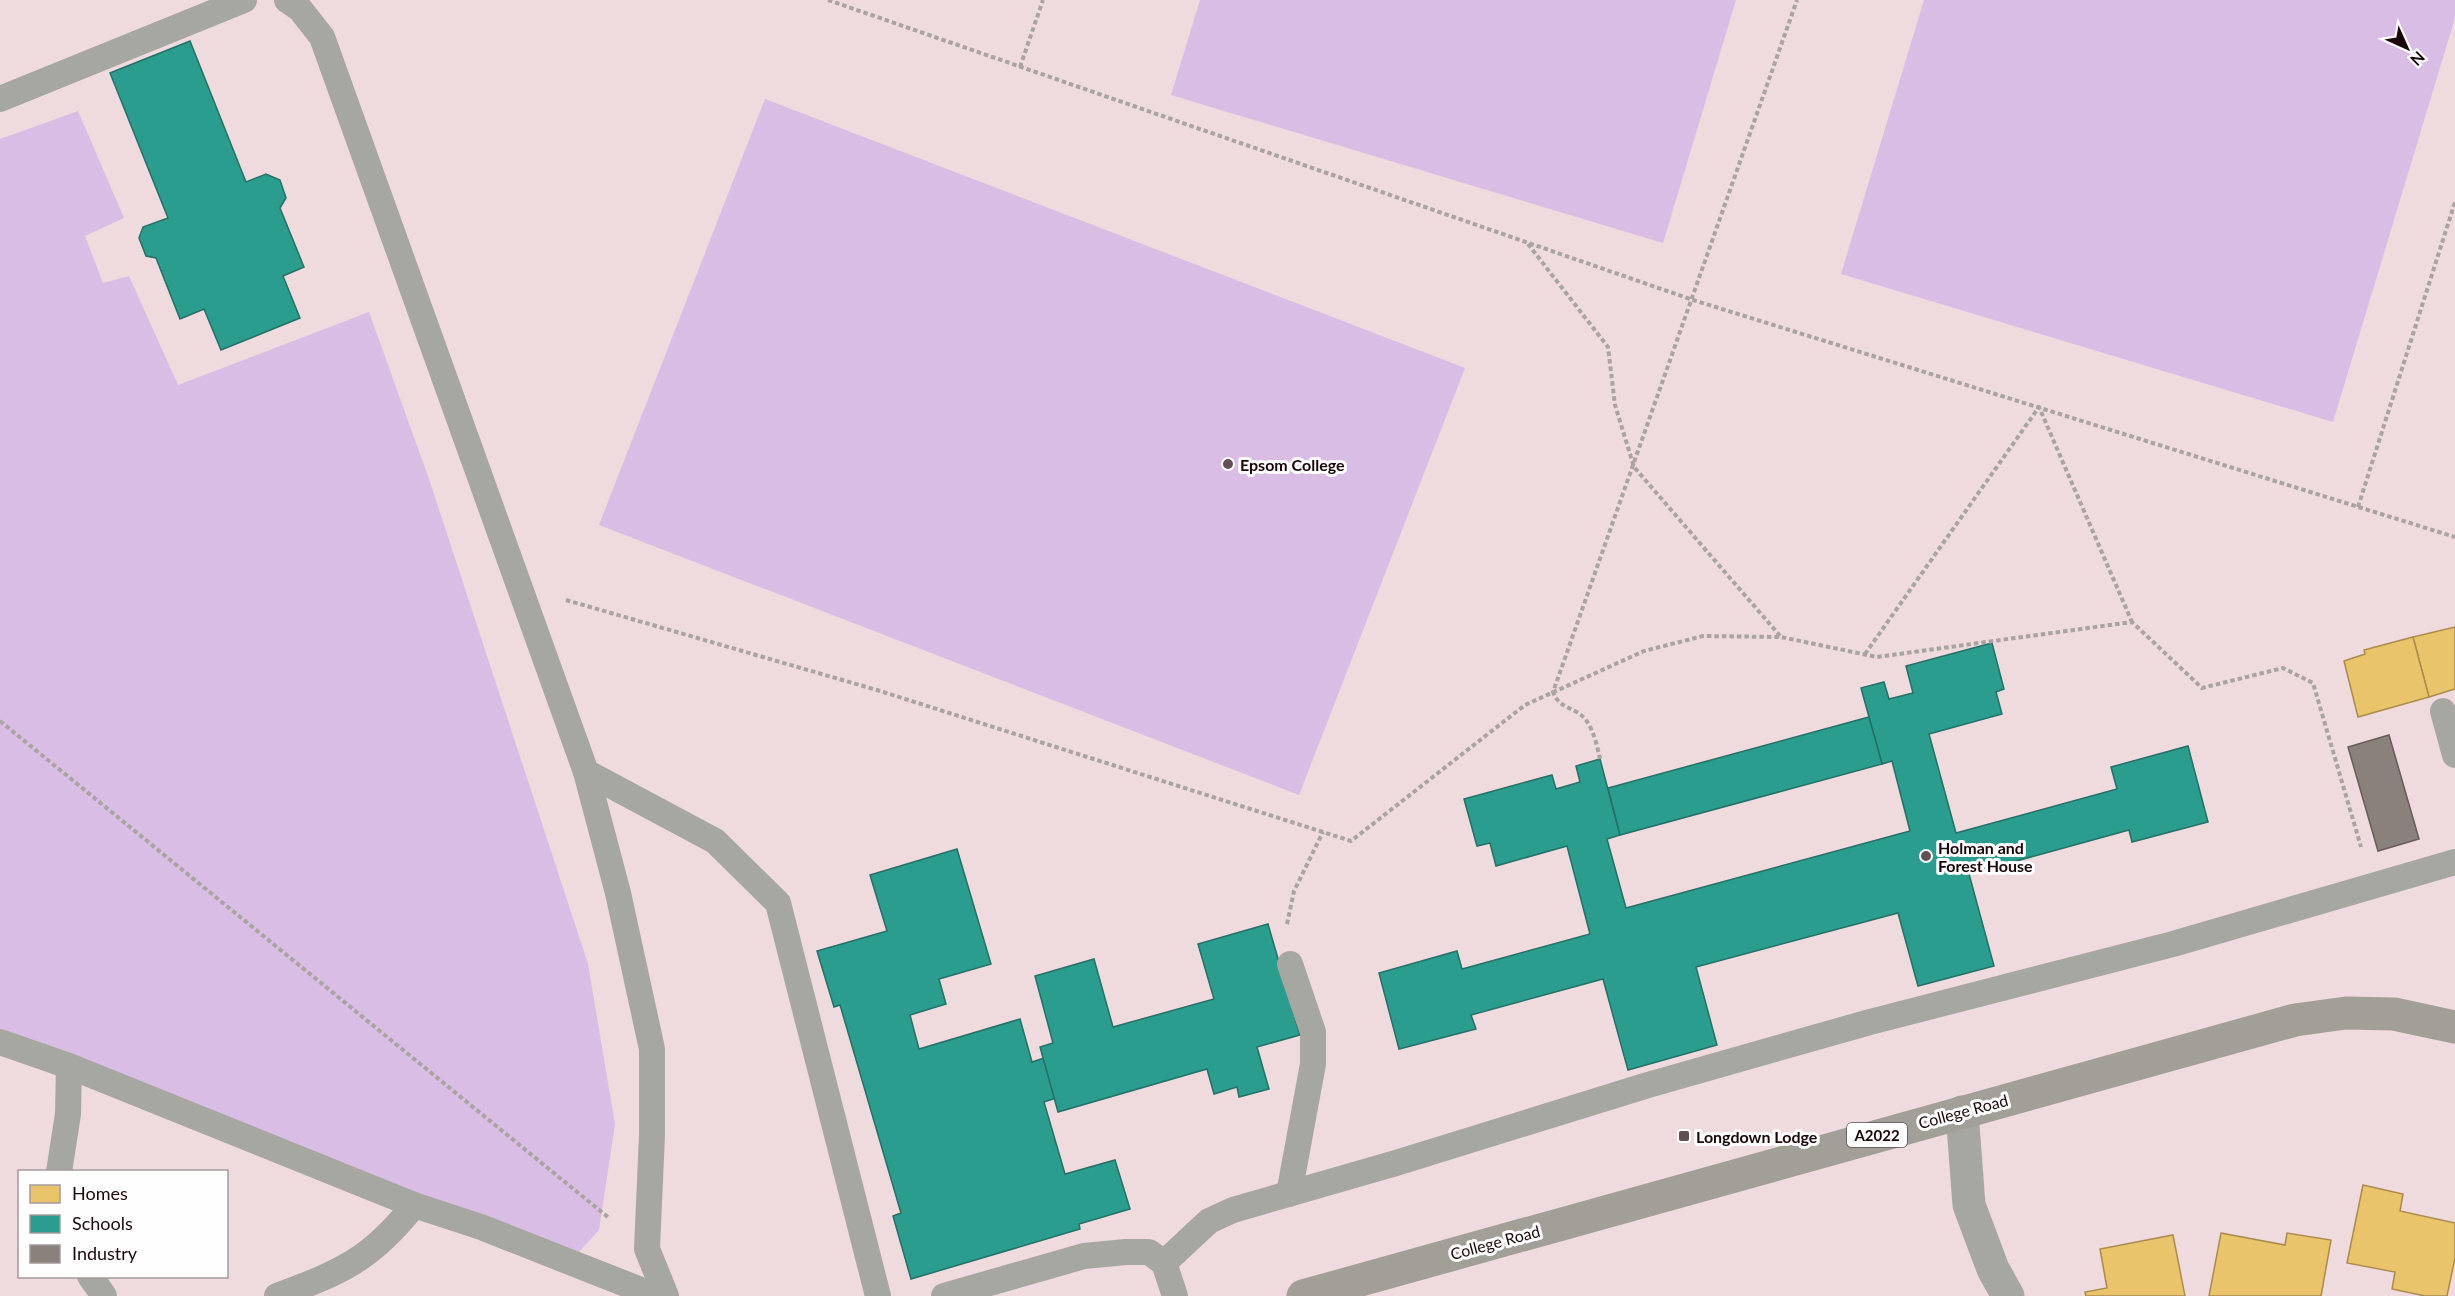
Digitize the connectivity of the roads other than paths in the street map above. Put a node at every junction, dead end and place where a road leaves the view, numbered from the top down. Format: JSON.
{"nodes":[{"id":1,"x":244,"y":0,"type":"edge"},
{"id":2,"x":286,"y":0,"type":"edge"},
{"id":3,"x":0,"y":99,"type":"edge"},
{"id":4,"x":2443,"y":711,"type":"dead end"},
{"id":5,"x":2455,"y":755,"type":"edge"},
{"id":6,"x":586,"y":772,"type":"junction"},
{"id":7,"x":2455,"y":862,"type":"edge"},
{"id":8,"x":1290,"y":964,"type":"road end"},
{"id":9,"x":2455,"y":1027,"type":"edge"},
{"id":10,"x":0,"y":1041,"type":"edge"},
{"id":11,"x":69,"y":1066,"type":"junction"},
{"id":12,"x":1962,"y":1112,"type":"junction"},
{"id":13,"x":59,"y":1170,"type":"edge"},
{"id":14,"x":1289,"y":1194,"type":"junction"},
{"id":15,"x":414,"y":1205,"type":"junction"},
{"id":16,"x":1164,"y":1263,"type":"junction"},
{"id":17,"x":91,"y":1278,"type":"edge"},
{"id":18,"x":104,"y":1296,"type":"edge"},
{"id":19,"x":277,"y":1296,"type":"edge"},
{"id":20,"x":656,"y":1296,"type":"edge"},
{"id":21,"x":666,"y":1296,"type":"edge"},
{"id":22,"x":878,"y":1296,"type":"edge"},
{"id":23,"x":944,"y":1296,"type":"edge"},
{"id":24,"x":1175,"y":1296,"type":"edge"},
{"id":25,"x":1303,"y":1296,"type":"edge"},
{"id":26,"x":2008,"y":1296,"type":"edge"}],
"edges":[{"from":1,"to":3,"type":"lane"},
{"from":2,"to":6,"type":"lane"},
{"from":4,"to":5,"type":"lane"},
{"from":6,"to":21,"type":"lane"},
{"from":6,"to":22,"type":"lane"},
{"from":7,"to":14,"type":"lane"},
{"from":8,"to":14,"type":"lane"},
{"from":9,"to":12,"type":"main road","name":"College Road","number":"A2022"},
{"from":10,"to":11,"type":"lane"},
{"from":11,"to":13,"type":"lane"},
{"from":11,"to":15,"type":"lane"},
{"from":12,"to":25,"type":"main road","name":"College Road","number":"A2022"},
{"from":12,"to":26,"type":"street"},
{"from":14,"to":16,"type":"lane"},
{"from":15,"to":19,"type":"lane"},
{"from":15,"to":20,"type":"lane"},
{"from":16,"to":23,"type":"lane"},
{"from":16,"to":24,"type":"lane"},
{"from":17,"to":18,"type":"lane"}]}
